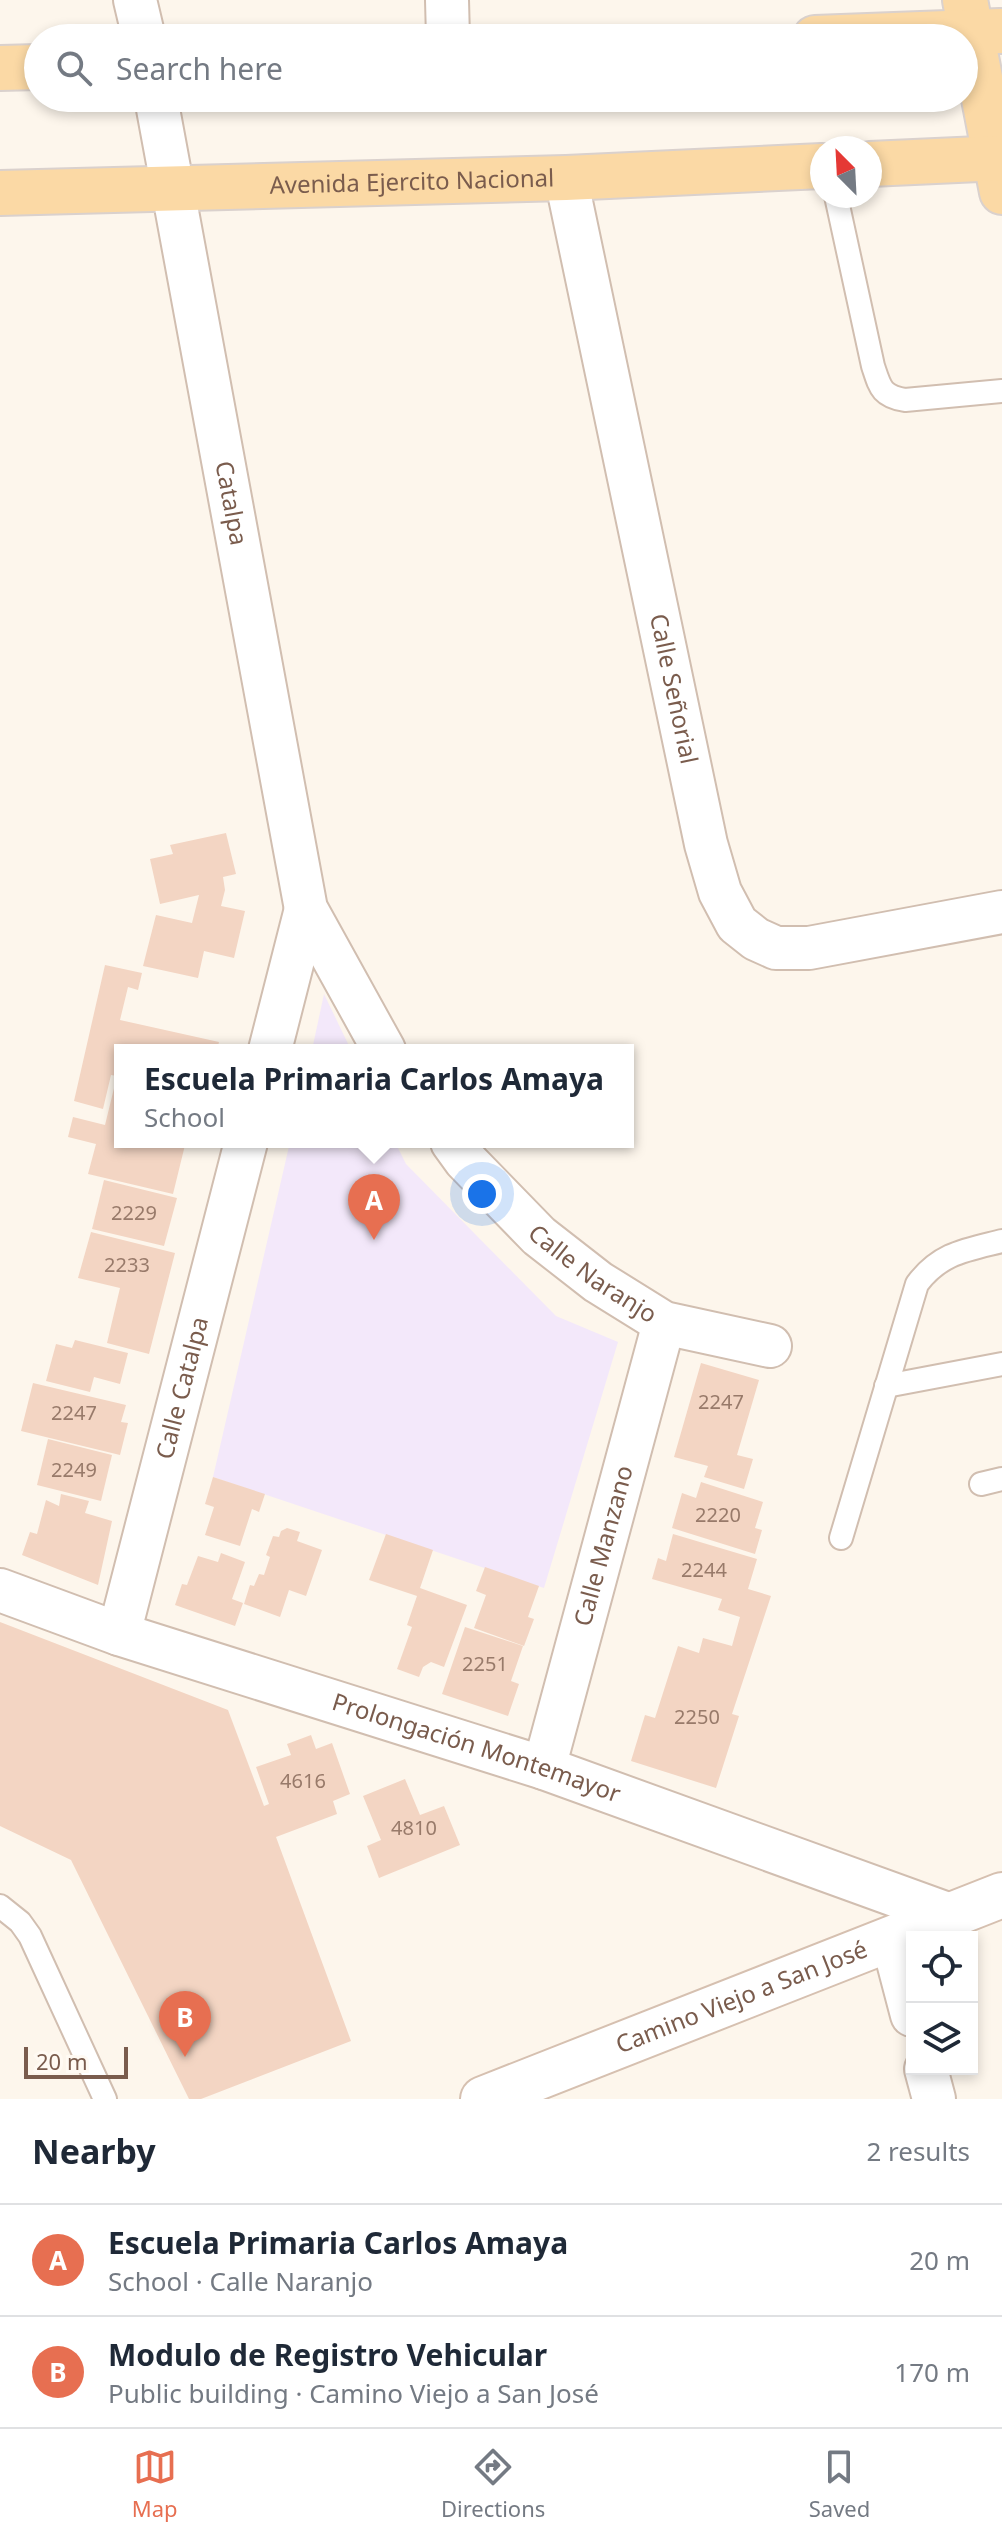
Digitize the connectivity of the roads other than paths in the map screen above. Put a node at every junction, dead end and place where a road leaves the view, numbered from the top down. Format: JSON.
{"nodes":[{"id":1,"x":135,"y":0,"type":"edge"},
{"id":2,"x":447,"y":0,"type":"edge"},
{"id":3,"x":979,"y":21,"type":"edge"},
{"id":4,"x":141,"y":24,"type":"edge"},
{"id":5,"x":448,"y":24,"type":"edge"},
{"id":6,"x":950,"y":24,"type":"edge"},
{"id":7,"x":24,"y":67,"type":"edge"},
{"id":8,"x":0,"y":68,"type":"edge"},
{"id":9,"x":158,"y":112,"type":"edge"},
{"id":10,"x":882,"y":164,"type":"edge"},
{"id":11,"x":810,"y":167,"type":"edge"},
{"id":12,"x":1000,"y":169,"type":"edge"},
{"id":13,"x":566,"y":178,"type":"junction"},
{"id":14,"x":171,"y":189,"type":"junction"},
{"id":15,"x":0,"y":193,"type":"edge"},
{"id":16,"x":839,"y":208,"type":"edge"},
{"id":17,"x":1002,"y":391,"type":"edge"},
{"id":18,"x":306,"y":909,"type":"junction"},
{"id":19,"x":1002,"y":912,"type":"edge"},
{"id":20,"x":272,"y":1044,"type":"edge"},
{"id":21,"x":381,"y":1044,"type":"edge"},
{"id":22,"x":244,"y":1148,"type":"edge"},
{"id":23,"x":456,"y":1148,"type":"edge"},
{"id":24,"x":1002,"y":1241,"type":"edge"},
{"id":25,"x":664,"y":1323,"type":"junction"},
{"id":26,"x":770,"y":1346,"type":"dead end"},
{"id":27,"x":1002,"y":1364,"type":"edge"},
{"id":28,"x":886,"y":1386,"type":"junction"},
{"id":29,"x":841,"y":1538,"type":"dead end"},
{"id":30,"x":0,"y":1590,"type":"edge"},
{"id":31,"x":119,"y":1634,"type":"junction"},
{"id":32,"x":544,"y":1768,"type":"junction"},
{"id":33,"x":1002,"y":1895,"type":"edge"},
{"id":34,"x":0,"y":1906,"type":"edge"},
{"id":35,"x":950,"y":1915,"type":"junction"},
{"id":36,"x":892,"y":1939,"type":"junction"},
{"id":37,"x":909,"y":2003,"type":"edge"},
{"id":38,"x":928,"y":2075,"type":"edge"},
{"id":39,"x":105,"y":2099,"type":"edge"},
{"id":40,"x":483,"y":2099,"type":"edge"},
{"id":41,"x":934,"y":2099,"type":"edge"}],
"edges":[{"from":1,"to":4,"type":"street"},
{"from":2,"to":5,"type":"street"},
{"from":3,"to":6,"type":"main road"},
{"from":3,"to":12,"type":"main road"},
{"from":7,"to":8,"type":"main road"},
{"from":9,"to":14,"type":"street","name":"Catalpa"},
{"from":10,"to":12,"type":"main road"},
{"from":11,"to":13,"type":"main road","name":"Avenida Ejercito Nacional"},
{"from":13,"to":14,"type":"main road","name":"Avenida Ejercito Nacional"},
{"from":13,"to":19,"type":"street","name":"Calle Señorial"},
{"from":14,"to":15,"type":"main road","name":"Avenida Ejercito Nacional"},
{"from":14,"to":18,"type":"street","name":"Catalpa"},
{"from":16,"to":17,"type":"lane"},
{"from":18,"to":20,"type":"street"},
{"from":18,"to":21,"type":"street"},
{"from":22,"to":31,"type":"street","name":"Calle Catalpa"},
{"from":23,"to":25,"type":"street","name":"Calle Naranjo"},
{"from":24,"to":28,"type":"lane"},
{"from":25,"to":26,"type":"street","name":"Calle Naranjo"},
{"from":25,"to":32,"type":"street","name":"Calle Manzano"},
{"from":27,"to":28,"type":"lane"},
{"from":28,"to":29,"type":"lane"},
{"from":30,"to":31,"type":"street","name":"Prolongación Montemayor"},
{"from":31,"to":32,"type":"street","name":"Prolongación Montemayor"},
{"from":32,"to":35,"type":"street","name":"Prolongación Montemayor"},
{"from":33,"to":35,"type":"street","name":"Camino Viejo a San José"},
{"from":34,"to":39,"type":"lane"},
{"from":35,"to":36,"type":"street","name":"Camino Viejo a San José"},
{"from":36,"to":37,"type":"street"},
{"from":36,"to":40,"type":"street","name":"Camino Viejo a San José"},
{"from":38,"to":41,"type":"street"}]}
